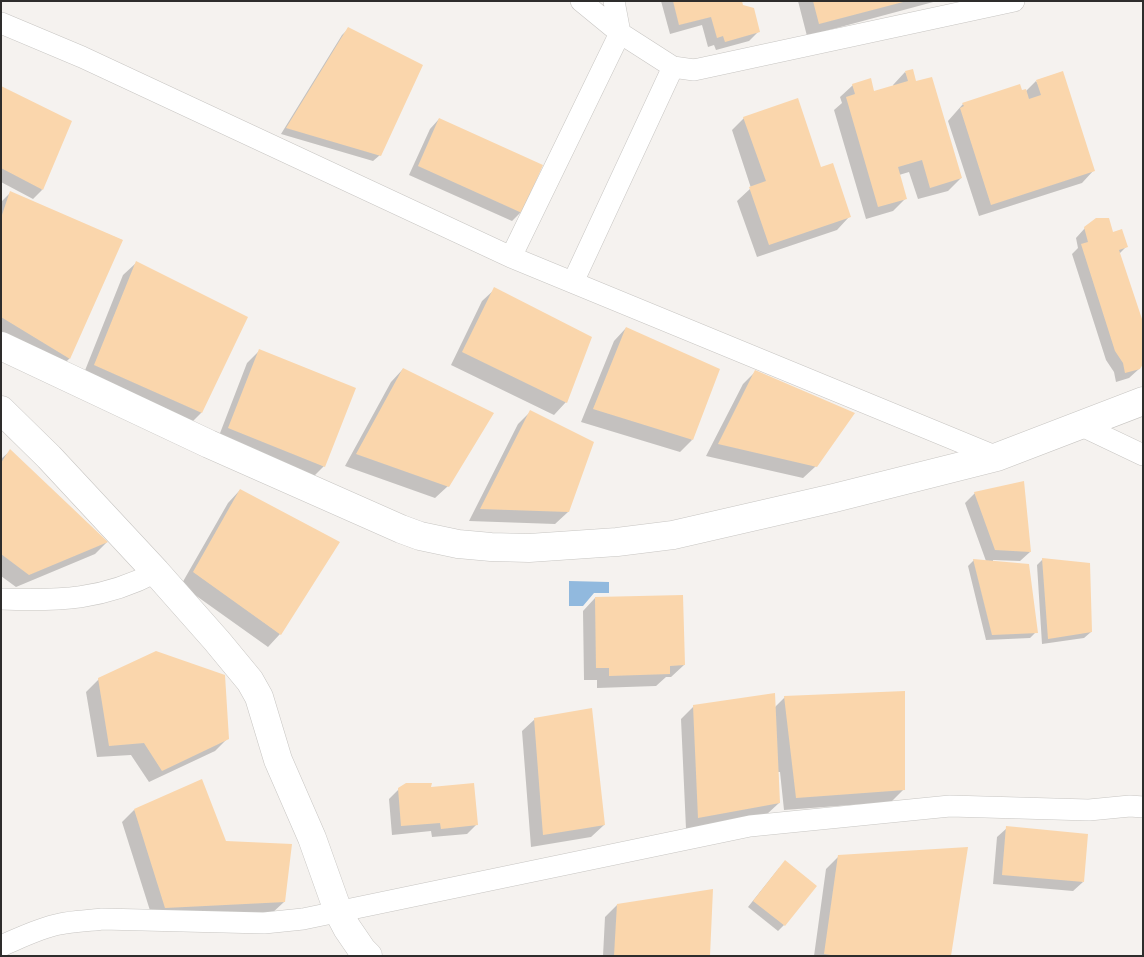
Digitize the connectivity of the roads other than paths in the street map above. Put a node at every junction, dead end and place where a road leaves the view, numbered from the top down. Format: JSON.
{"nodes":[{"id":1,"x":581,"y":1,"type":"edge"},
{"id":2,"x":614,"y":1,"type":"edge"},
{"id":3,"x":1014,"y":1,"type":"edge"},
{"id":4,"x":1,"y":22,"type":"edge"},
{"id":5,"x":620,"y":33,"type":"junction"},
{"id":6,"x":673,"y":66,"type":"junction"},
{"id":7,"x":511,"y":257,"type":"junction"},
{"id":8,"x":573,"y":282,"type":"junction"},
{"id":9,"x":1,"y":346,"type":"edge"},
{"id":10,"x":1143,"y":401,"type":"edge"},
{"id":11,"x":1,"y":410,"type":"edge"},
{"id":12,"x":1080,"y":425,"type":"junction"},
{"id":13,"x":1143,"y":455,"type":"edge"},
{"id":14,"x":997,"y":457,"type":"junction"},
{"id":15,"x":156,"y":572,"type":"junction"},
{"id":16,"x":1,"y":599,"type":"edge"},
{"id":17,"x":1143,"y":807,"type":"edge"},
{"id":18,"x":338,"y":911,"type":"junction"},
{"id":19,"x":1,"y":946,"type":"edge"},
{"id":20,"x":368,"y":956,"type":"edge"}],
"edges":[{"from":1,"to":5,"type":"street"},
{"from":2,"to":5,"type":"street"},
{"from":3,"to":6,"type":"street"},
{"from":4,"to":7,"type":"street"},
{"from":5,"to":6,"type":"street"},
{"from":5,"to":7,"type":"street"},
{"from":6,"to":8,"type":"street"},
{"from":7,"to":8,"type":"street"},
{"from":8,"to":14,"type":"street"},
{"from":9,"to":14,"type":"street"},
{"from":10,"to":12,"type":"street"},
{"from":11,"to":15,"type":"street"},
{"from":12,"to":13,"type":"street"},
{"from":12,"to":14,"type":"street"},
{"from":15,"to":16,"type":"street"},
{"from":15,"to":18,"type":"street"},
{"from":17,"to":18,"type":"street"},
{"from":18,"to":19,"type":"street"},
{"from":18,"to":20,"type":"street"}]}
